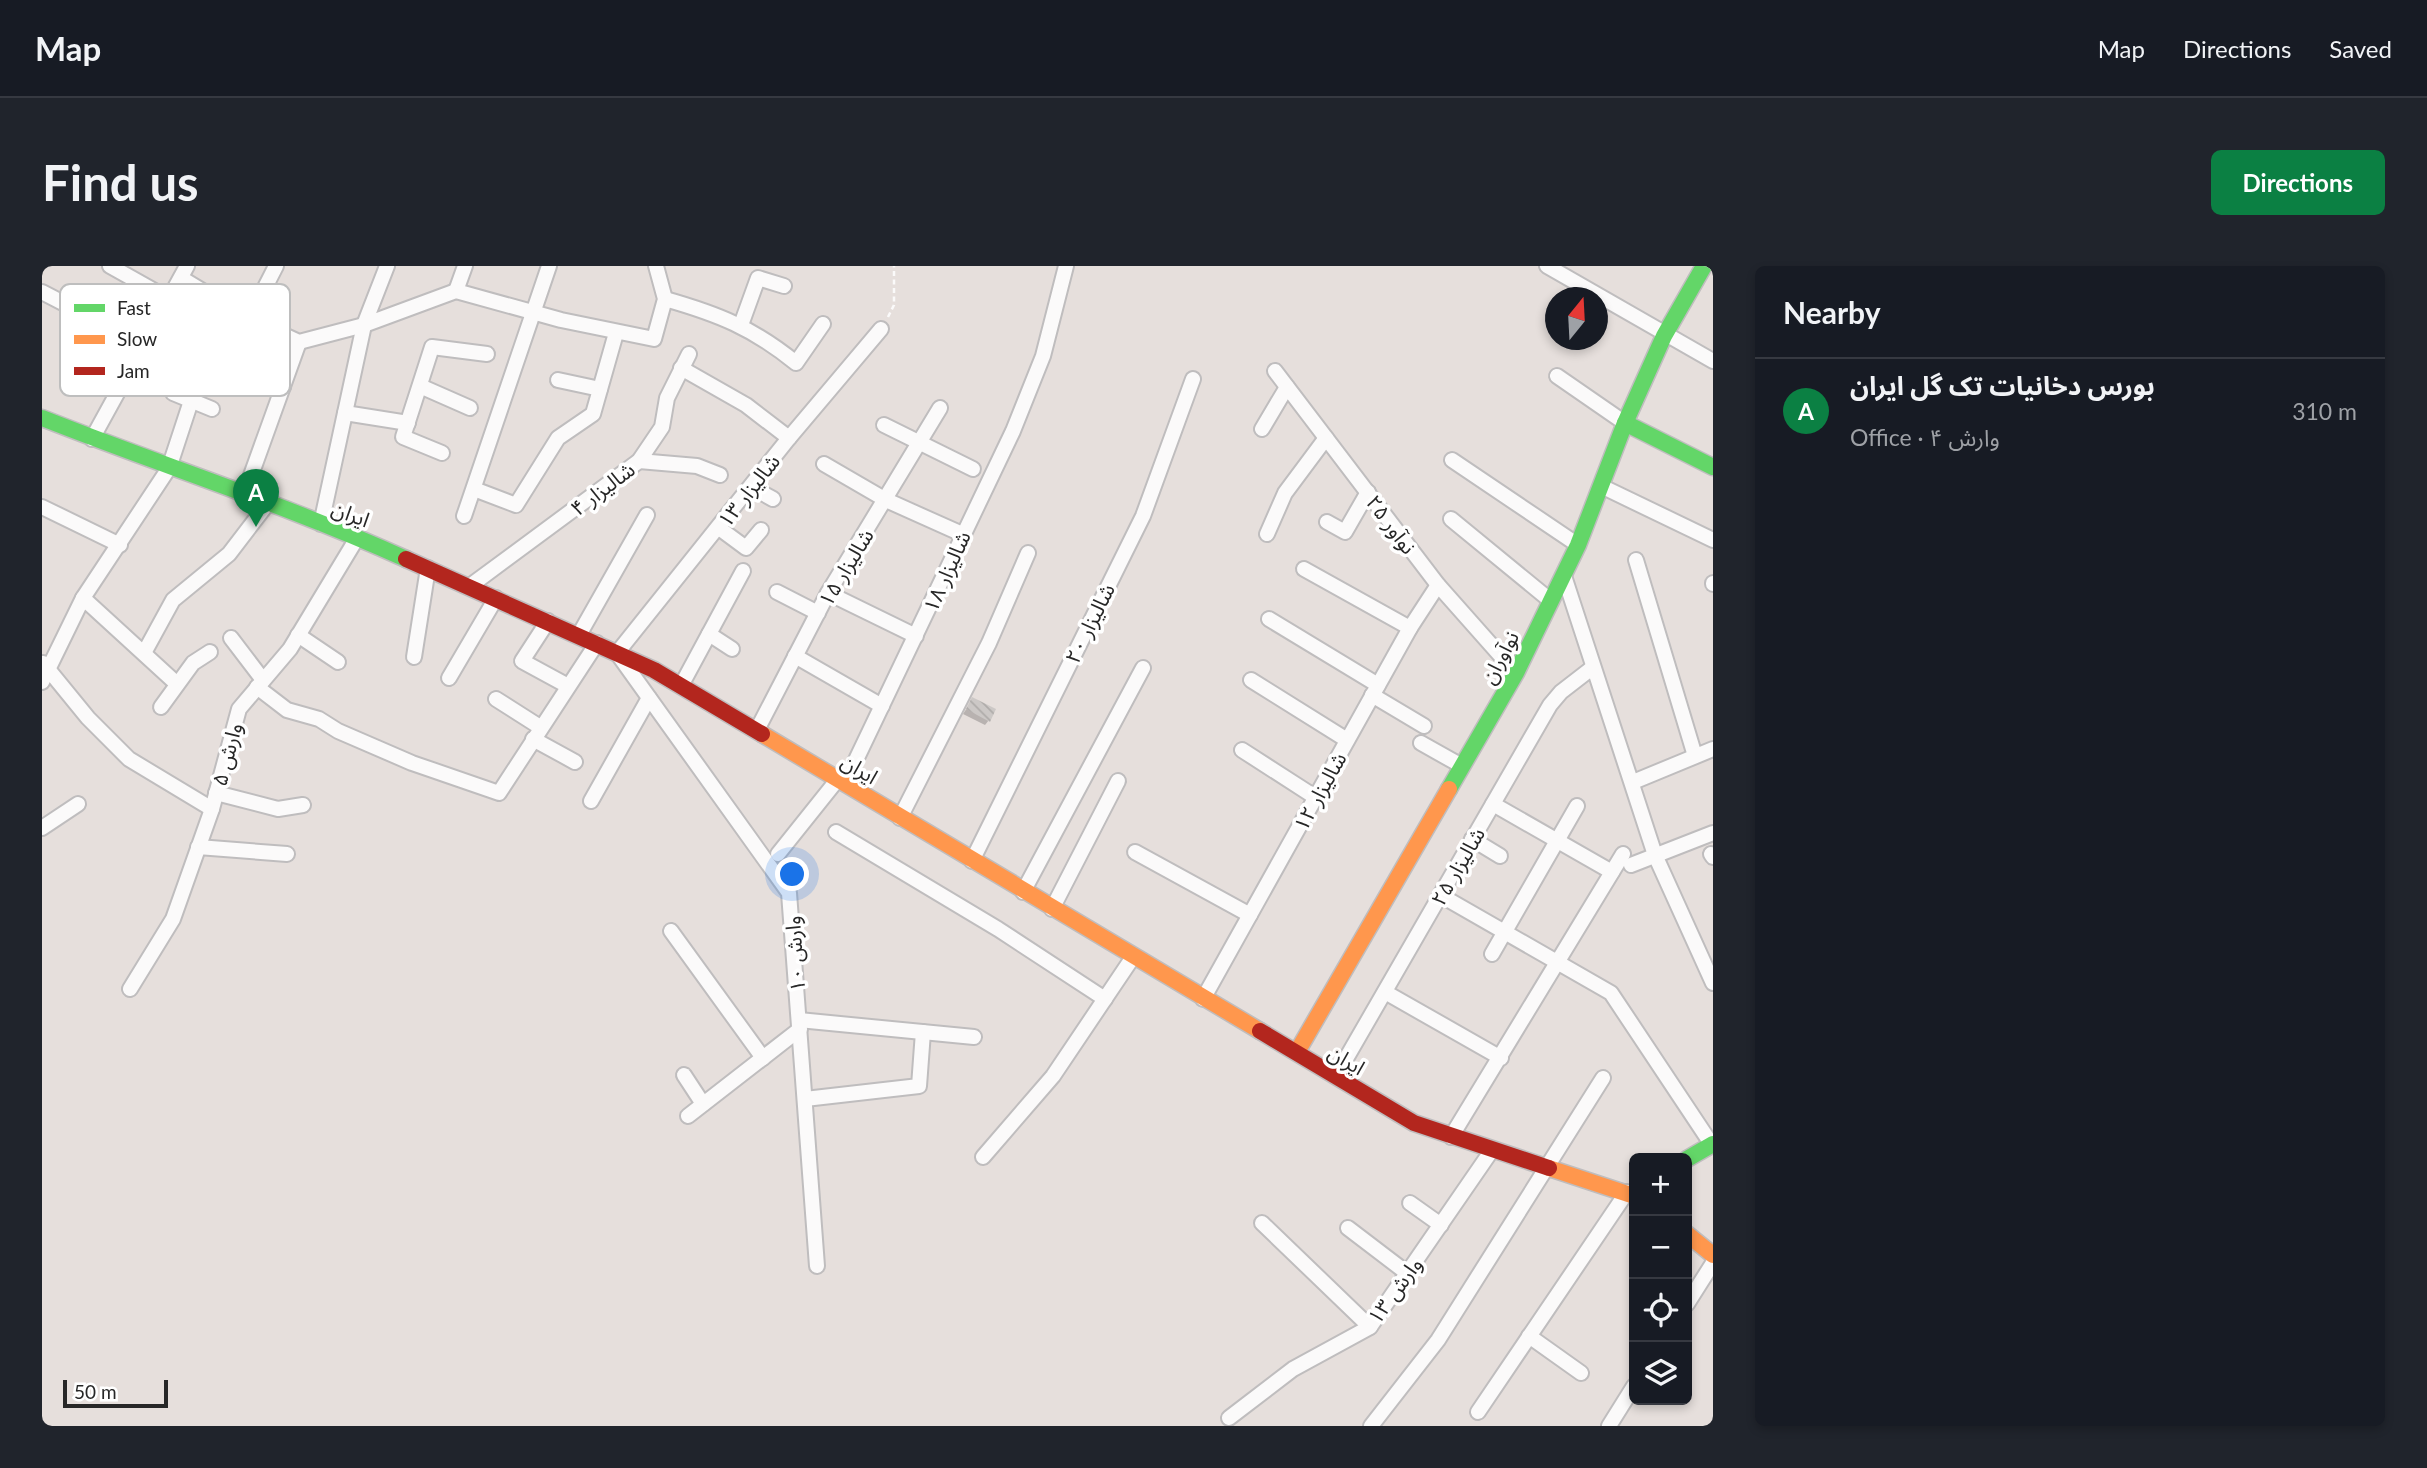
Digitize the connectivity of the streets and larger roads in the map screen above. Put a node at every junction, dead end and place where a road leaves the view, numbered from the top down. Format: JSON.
{"nodes":[{"id":1,"x":110,"y":266,"type":"edge"},
{"id":2,"x":276,"y":266,"type":"edge"},
{"id":3,"x":387,"y":266,"type":"edge"},
{"id":4,"x":465,"y":266,"type":"edge"},
{"id":5,"x":549,"y":266,"type":"edge"},
{"id":6,"x":656,"y":266,"type":"edge"},
{"id":7,"x":1066,"y":266,"type":"edge"},
{"id":8,"x":1547,"y":266,"type":"edge"},
{"id":9,"x":1704,"y":266,"type":"edge"},
{"id":10,"x":184,"y":272,"type":"edge"},
{"id":11,"x":142,"y":284,"type":"edge"},
{"id":12,"x":201,"y":284,"type":"edge"},
{"id":13,"x":267,"y":284,"type":"edge"},
{"id":14,"x":784,"y":286,"type":"dead end"},
{"id":15,"x":456,"y":291,"type":"junction"},
{"id":16,"x":42,"y":292,"type":"edge"},
{"id":17,"x":665,"y":299,"type":"junction"},
{"id":18,"x":60,"y":301,"type":"edge"},
{"id":19,"x":534,"y":313,"type":"junction"},
{"id":20,"x":823,"y":324,"type":"dead end"},
{"id":21,"x":364,"y":325,"type":"junction"},
{"id":22,"x":741,"y":325,"type":"junction"},
{"id":23,"x":881,"y":329,"type":"road end"},
{"id":24,"x":616,"y":333,"type":"junction"},
{"id":25,"x":1664,"y":335,"type":"junction"},
{"id":26,"x":290,"y":338,"type":"edge"},
{"id":27,"x":299,"y":342,"type":"junction"},
{"id":28,"x":487,"y":354,"type":"dead end"},
{"id":29,"x":689,"y":354,"type":"dead end"},
{"id":30,"x":1713,"y":361,"type":"edge"},
{"id":31,"x":290,"y":367,"type":"edge"},
{"id":32,"x":681,"y":368,"type":"junction"},
{"id":33,"x":1275,"y":371,"type":"dead end"},
{"id":34,"x":1557,"y":376,"type":"dead end"},
{"id":35,"x":1193,"y":379,"type":"dead end"},
{"id":36,"x":558,"y":380,"type":"dead end"},
{"id":37,"x":420,"y":386,"type":"junction"},
{"id":38,"x":1287,"y":387,"type":"junction"},
{"id":39,"x":600,"y":389,"type":"junction"},
{"id":40,"x":116,"y":396,"type":"edge"},
{"id":41,"x":180,"y":396,"type":"edge"},
{"id":42,"x":280,"y":396,"type":"edge"},
{"id":43,"x":191,"y":401,"type":"junction"},
{"id":44,"x":470,"y":408,"type":"dead end"},
{"id":45,"x":940,"y":408,"type":"dead end"},
{"id":46,"x":212,"y":410,"type":"dead end"},
{"id":47,"x":345,"y":413,"type":"junction"},
{"id":48,"x":42,"y":418,"type":"edge"},
{"id":49,"x":408,"y":423,"type":"junction"},
{"id":50,"x":1625,"y":423,"type":"junction"},
{"id":51,"x":884,"y":425,"type":"dead end"},
{"id":52,"x":1262,"y":429,"type":"dead end"},
{"id":53,"x":789,"y":438,"type":"junction"},
{"id":54,"x":1326,"y":438,"type":"junction"},
{"id":55,"x":92,"y":439,"type":"junction"},
{"id":56,"x":920,"y":442,"type":"junction"},
{"id":57,"x":442,"y":453,"type":"dead end"},
{"id":58,"x":1452,"y":460,"type":"dead end"},
{"id":59,"x":639,"y":461,"type":"junction"},
{"id":60,"x":824,"y":464,"type":"dead end"},
{"id":61,"x":1713,"y":467,"type":"edge"},
{"id":62,"x":169,"y":468,"type":"junction"},
{"id":63,"x":973,"y":469,"type":"dead end"},
{"id":64,"x":720,"y":475,"type":"dead end"},
{"id":65,"x":1601,"y":486,"type":"junction"},
{"id":66,"x":751,"y":487,"type":"junction"},
{"id":67,"x":474,"y":489,"type":"junction"},
{"id":68,"x":245,"y":492,"type":"junction"},
{"id":69,"x":1368,"y":492,"type":"junction"},
{"id":70,"x":773,"y":499,"type":"dead end"},
{"id":71,"x":886,"y":500,"type":"junction"},
{"id":72,"x":268,"y":503,"type":"junction"},
{"id":73,"x":42,"y":507,"type":"edge"},
{"id":74,"x":647,"y":515,"type":"dead end"},
{"id":75,"x":464,"y":516,"type":"dead end"},
{"id":76,"x":1451,"y":519,"type":"dead end"},
{"id":77,"x":1327,"y":522,"type":"dead end"},
{"id":78,"x":320,"y":524,"type":"junction"},
{"id":79,"x":719,"y":528,"type":"junction"},
{"id":80,"x":761,"y":530,"type":"dead end"},
{"id":81,"x":962,"y":534,"type":"junction"},
{"id":82,"x":1268,"y":534,"type":"dead end"},
{"id":83,"x":357,"y":538,"type":"junction"},
{"id":84,"x":1713,"y":540,"type":"edge"},
{"id":85,"x":120,"y":545,"type":"junction"},
{"id":86,"x":1578,"y":545,"type":"junction"},
{"id":87,"x":1028,"y":553,"type":"dead end"},
{"id":88,"x":1636,"y":560,"type":"dead end"},
{"id":89,"x":428,"y":568,"type":"junction"},
{"id":90,"x":1304,"y":569,"type":"dead end"},
{"id":91,"x":743,"y":571,"type":"dead end"},
{"id":92,"x":1564,"y":576,"type":"junction"},
{"id":93,"x":1438,"y":585,"type":"junction"},
{"id":94,"x":470,"y":586,"type":"junction"},
{"id":95,"x":777,"y":592,"type":"dead end"},
{"id":96,"x":828,"y":593,"type":"junction"},
{"id":97,"x":83,"y":598,"type":"junction"},
{"id":98,"x":496,"y":598,"type":"junction"},
{"id":99,"x":1551,"y":601,"type":"junction"},
{"id":100,"x":818,"y":613,"type":"junction"},
{"id":101,"x":1269,"y":620,"type":"dead end"},
{"id":102,"x":548,"y":621,"type":"junction"},
{"id":103,"x":1410,"y":628,"type":"junction"},
{"id":104,"x":298,"y":635,"type":"junction"},
{"id":105,"x":579,"y":635,"type":"junction"},
{"id":106,"x":709,"y":635,"type":"junction"},
{"id":107,"x":916,"y":636,"type":"junction"},
{"id":108,"x":230,"y":638,"type":"dead end"},
{"id":109,"x":597,"y":643,"type":"junction"},
{"id":110,"x":732,"y":649,"type":"dead end"},
{"id":111,"x":210,"y":652,"type":"dead end"},
{"id":112,"x":144,"y":653,"type":"junction"},
{"id":113,"x":617,"y":653,"type":"junction"},
{"id":114,"x":795,"y":656,"type":"junction"},
{"id":115,"x":414,"y":657,"type":"dead end"},
{"id":116,"x":338,"y":662,"type":"dead end"},
{"id":117,"x":45,"y":664,"type":"edge"},
{"id":118,"x":1143,"y":668,"type":"dead end"},
{"id":119,"x":1592,"y":668,"type":"junction"},
{"id":120,"x":1516,"y":673,"type":"junction"},
{"id":121,"x":449,"y":678,"type":"dead end"},
{"id":122,"x":1251,"y":680,"type":"dead end"},
{"id":123,"x":42,"y":682,"type":"edge"},
{"id":124,"x":177,"y":684,"type":"junction"},
{"id":125,"x":260,"y":684,"type":"junction"},
{"id":126,"x":682,"y":684,"type":"junction"},
{"id":127,"x":568,"y":686,"type":"junction"},
{"id":128,"x":1375,"y":690,"type":"junction"},
{"id":129,"x":649,"y":698,"type":"junction"},
{"id":130,"x":496,"y":699,"type":"dead end"},
{"id":131,"x":882,"y":706,"type":"junction"},
{"id":132,"x":162,"y":707,"type":"dead end"},
{"id":133,"x":1424,"y":726,"type":"dead end"},
{"id":134,"x":757,"y":730,"type":"junction"},
{"id":135,"x":536,"y":733,"type":"junction"},
{"id":136,"x":1347,"y":740,"type":"junction"},
{"id":137,"x":1421,"y":743,"type":"dead end"},
{"id":138,"x":1713,"y":748,"type":"edge"},
{"id":139,"x":1242,"y":750,"type":"dead end"},
{"id":140,"x":1695,"y":756,"type":"junction"},
{"id":141,"x":575,"y":762,"type":"dead end"},
{"id":142,"x":1462,"y":766,"type":"junction"},
{"id":143,"x":842,"y":781,"type":"junction"},
{"id":144,"x":1118,"y":781,"type":"dead end"},
{"id":145,"x":1633,"y":782,"type":"junction"},
{"id":146,"x":216,"y":793,"type":"junction"},
{"id":147,"x":1315,"y":797,"type":"junction"},
{"id":148,"x":591,"y":801,"type":"dead end"},
{"id":149,"x":1493,"y":803,"type":"junction"},
{"id":150,"x":78,"y":804,"type":"dead end"},
{"id":151,"x":303,"y":805,"type":"dead end"},
{"id":152,"x":1577,"y":806,"type":"dead end"},
{"id":153,"x":212,"y":809,"type":"junction"},
{"id":154,"x":900,"y":818,"type":"junction"},
{"id":155,"x":42,"y":828,"type":"edge"},
{"id":156,"x":836,"y":832,"type":"dead end"},
{"id":157,"x":1713,"y":833,"type":"edge"},
{"id":158,"x":1472,"y":839,"type":"junction"},
{"id":159,"x":1556,"y":840,"type":"junction"},
{"id":160,"x":198,"y":848,"type":"junction"},
{"id":161,"x":1135,"y":852,"type":"dead end"},
{"id":162,"x":287,"y":854,"type":"dead end"},
{"id":163,"x":778,"y":854,"type":"dead end"},
{"id":164,"x":1655,"y":855,"type":"junction"},
{"id":165,"x":1500,"y":856,"type":"dead end"},
{"id":166,"x":972,"y":861,"type":"junction"},
{"id":167,"x":1612,"y":872,"type":"junction"},
{"id":168,"x":1024,"y":892,"type":"junction"},
{"id":169,"x":1440,"y":895,"type":"junction"},
{"id":170,"x":1052,"y":909,"type":"junction"},
{"id":171,"x":1250,"y":915,"type":"junction"},
{"id":172,"x":671,"y":931,"type":"dead end"},
{"id":173,"x":1504,"y":931,"type":"junction"},
{"id":174,"x":1492,"y":954,"type":"dead end"},
{"id":175,"x":1133,"y":957,"type":"junction"},
{"id":176,"x":1560,"y":963,"type":"junction"},
{"id":177,"x":1713,"y":983,"type":"edge"},
{"id":178,"x":130,"y":989,"type":"dead end"},
{"id":179,"x":1385,"y":992,"type":"junction"},
{"id":180,"x":1105,"y":999,"type":"junction"},
{"id":181,"x":1203,"y":999,"type":"junction"},
{"id":182,"x":799,"y":1024,"type":"junction"},
{"id":183,"x":923,"y":1032,"type":"junction"},
{"id":184,"x":974,"y":1037,"type":"dead end"},
{"id":185,"x":1297,"y":1052,"type":"junction"},
{"id":186,"x":763,"y":1058,"type":"junction"},
{"id":187,"x":1501,"y":1058,"type":"junction"},
{"id":188,"x":684,"y":1075,"type":"dead end"},
{"id":189,"x":1336,"y":1076,"type":"junction"},
{"id":190,"x":1603,"y":1078,"type":"dead end"},
{"id":191,"x":806,"y":1099,"type":"junction"},
{"id":192,"x":703,"y":1104,"type":"junction"},
{"id":193,"x":688,"y":1116,"type":"dead end"},
{"id":194,"x":1451,"y":1137,"type":"junction"},
{"id":195,"x":1713,"y":1145,"type":"edge"},
{"id":196,"x":1492,"y":1150,"type":"junction"},
{"id":197,"x":1692,"y":1156,"type":"edge"},
{"id":198,"x":983,"y":1157,"type":"dead end"},
{"id":199,"x":1549,"y":1167,"type":"junction"},
{"id":200,"x":1629,"y":1191,"type":"edge"},
{"id":201,"x":1629,"y":1196,"type":"edge"},
{"id":202,"x":1410,"y":1203,"type":"dead end"},
{"id":203,"x":1262,"y":1223,"type":"dead end"},
{"id":204,"x":1441,"y":1224,"type":"junction"},
{"id":205,"x":1348,"y":1228,"type":"dead end"},
{"id":206,"x":1692,"y":1238,"type":"edge"},
{"id":207,"x":1713,"y":1255,"type":"edge"},
{"id":208,"x":1713,"y":1264,"type":"edge"},
{"id":209,"x":817,"y":1266,"type":"dead end"},
{"id":210,"x":1407,"y":1273,"type":"junction"},
{"id":211,"x":1692,"y":1296,"type":"edge"},
{"id":212,"x":1370,"y":1327,"type":"junction"},
{"id":213,"x":1529,"y":1336,"type":"junction"},
{"id":214,"x":1581,"y":1373,"type":"dead end"},
{"id":215,"x":1629,"y":1394,"type":"edge"},
{"id":216,"x":1478,"y":1412,"type":"dead end"},
{"id":217,"x":1229,"y":1418,"type":"dead end"},
{"id":218,"x":1371,"y":1426,"type":"edge"},
{"id":219,"x":1609,"y":1426,"type":"edge"}],
"edges":[{"from":1,"to":11,"type":"street"},
{"from":2,"to":13,"type":"street"},
{"from":3,"to":21,"type":"street"},
{"from":4,"to":15,"type":"street"},
{"from":5,"to":19,"type":"street"},
{"from":6,"to":17,"type":"street"},
{"from":7,"to":81,"type":"street","name":"شالیزار ۱۸"},
{"from":8,"to":25,"type":"street"},
{"from":9,"to":25,"type":"street","name":"نوآوران"},
{"from":10,"to":12,"type":"street"},
{"from":14,"to":22,"type":"street"},
{"from":15,"to":19,"type":"street"},
{"from":15,"to":21,"type":"street"},
{"from":16,"to":18,"type":"street"},
{"from":17,"to":22,"type":"street"},
{"from":17,"to":24,"type":"street"},
{"from":19,"to":24,"type":"street"},
{"from":19,"to":67,"type":"street"},
{"from":20,"to":22,"type":"street"},
{"from":21,"to":27,"type":"street"},
{"from":21,"to":47,"type":"street"},
{"from":23,"to":53,"type":"street","name":"شالیزار ۱۳"},
{"from":24,"to":39,"type":"street"},
{"from":25,"to":30,"type":"street"},
{"from":25,"to":50,"type":"street","name":"نوآوران"},
{"from":26,"to":27,"type":"street"},
{"from":27,"to":31,"type":"street"},
{"from":28,"to":37,"type":"street"},
{"from":29,"to":32,"type":"street","name":"شالیزار ۴"},
{"from":32,"to":53,"type":"street"},
{"from":32,"to":59,"type":"street","name":"شالیزار ۴"},
{"from":33,"to":38,"type":"street","name":"نوآور ۲۵"},
{"from":34,"to":50,"type":"street"},
{"from":35,"to":166,"type":"street","name":"شالیزار ۲۰"},
{"from":36,"to":39,"type":"street"},
{"from":37,"to":44,"type":"street"},
{"from":37,"to":49,"type":"street"},
{"from":38,"to":52,"type":"street"},
{"from":38,"to":54,"type":"street","name":"نوآور ۲۵"},
{"from":39,"to":67,"type":"street"},
{"from":40,"to":55,"type":"street"},
{"from":41,"to":43,"type":"street"},
{"from":42,"to":68,"type":"street"},
{"from":43,"to":46,"type":"street"},
{"from":43,"to":62,"type":"street"},
{"from":45,"to":56,"type":"street","name":"شالیزار ۱۵"},
{"from":47,"to":49,"type":"street"},
{"from":47,"to":78,"type":"street"},
{"from":48,"to":55,"type":"street","name":"ایران"},
{"from":49,"to":57,"type":"street"},
{"from":50,"to":61,"type":"street"},
{"from":50,"to":65,"type":"street","name":"نوآوران"},
{"from":51,"to":56,"type":"street"},
{"from":53,"to":66,"type":"street","name":"شالیزار ۱۳"},
{"from":54,"to":69,"type":"street","name":"نوآور ۲۵"},
{"from":54,"to":82,"type":"street"},
{"from":55,"to":62,"type":"street","name":"ایران"},
{"from":56,"to":63,"type":"street"},
{"from":56,"to":71,"type":"street","name":"شالیزار ۱۵"},
{"from":58,"to":86,"type":"street"},
{"from":59,"to":64,"type":"street"},
{"from":59,"to":94,"type":"street","name":"شالیزار ۴"},
{"from":60,"to":71,"type":"street"},
{"from":62,"to":68,"type":"street","name":"ایران"},
{"from":62,"to":85,"type":"street"},
{"from":65,"to":84,"type":"street"},
{"from":65,"to":86,"type":"street","name":"نوآوران"},
{"from":66,"to":70,"type":"street"},
{"from":66,"to":79,"type":"street","name":"شالیزار ۱۳"},
{"from":67,"to":75,"type":"street"},
{"from":68,"to":72,"type":"street","name":"ایران"},
{"from":69,"to":77,"type":"street"},
{"from":69,"to":93,"type":"street","name":"نوآور ۲۵"},
{"from":71,"to":81,"type":"street"},
{"from":71,"to":96,"type":"street","name":"شالیزار ۱۵"},
{"from":72,"to":78,"type":"street","name":"ایران"},
{"from":72,"to":112,"type":"street"},
{"from":73,"to":85,"type":"street"},
{"from":74,"to":105,"type":"street"},
{"from":76,"to":99,"type":"street"},
{"from":78,"to":83,"type":"street","name":"ایران"},
{"from":79,"to":80,"type":"street"},
{"from":79,"to":113,"type":"street","name":"شالیزار ۱۳"},
{"from":81,"to":107,"type":"street","name":"شالیزار ۱۸"},
{"from":83,"to":89,"type":"street","name":"ایران"},
{"from":83,"to":104,"type":"street","name":"وارش ۵"},
{"from":85,"to":97,"type":"street"},
{"from":86,"to":92,"type":"street","name":"نوآوران"},
{"from":87,"to":154,"type":"street"},
{"from":88,"to":140,"type":"street"},
{"from":89,"to":94,"type":"street","name":"ایران"},
{"from":89,"to":115,"type":"street"},
{"from":90,"to":103,"type":"street"},
{"from":91,"to":106,"type":"street"},
{"from":92,"to":99,"type":"street","name":"نوآوران"},
{"from":92,"to":119,"type":"street"},
{"from":93,"to":103,"type":"street","name":"شالیزار ۱۲"},
{"from":93,"to":120,"type":"street","name":"نوآور ۲۵"},
{"from":94,"to":98,"type":"street","name":"ایران"},
{"from":95,"to":100,"type":"street"},
{"from":96,"to":100,"type":"street","name":"شالیزار ۱۵"},
{"from":96,"to":107,"type":"street"},
{"from":97,"to":112,"type":"street"},
{"from":97,"to":117,"type":"street"},
{"from":98,"to":102,"type":"street","name":"ایران"},
{"from":98,"to":121,"type":"street"},
{"from":99,"to":120,"type":"street","name":"نوآوران"},
{"from":100,"to":114,"type":"street","name":"شالیزار ۱۵"},
{"from":101,"to":128,"type":"street"},
{"from":102,"to":105,"type":"street","name":"ایران"},
{"from":102,"to":127,"type":"street"},
{"from":103,"to":128,"type":"street","name":"شالیزار ۱۲"},
{"from":104,"to":116,"type":"street"},
{"from":104,"to":125,"type":"street","name":"وارش ۵"},
{"from":105,"to":109,"type":"street","name":"ایران"},
{"from":106,"to":110,"type":"street"},
{"from":106,"to":126,"type":"street"},
{"from":107,"to":131,"type":"street","name":"شالیزار ۱۸"},
{"from":108,"to":125,"type":"street"},
{"from":109,"to":113,"type":"street","name":"ایران"},
{"from":109,"to":127,"type":"street"},
{"from":111,"to":124,"type":"street"},
{"from":112,"to":124,"type":"street"},
{"from":113,"to":126,"type":"street","name":"ایران"},
{"from":113,"to":129,"type":"street","name":"وارش ۱۰"},
{"from":114,"to":131,"type":"street"},
{"from":114,"to":134,"type":"street","name":"شالیزار ۱۵"},
{"from":117,"to":123,"type":"street"},
{"from":117,"to":153,"type":"street"},
{"from":118,"to":168,"type":"street"},
{"from":119,"to":145,"type":"street"},
{"from":119,"to":149,"type":"street","name":"شالیزار ۲۵"},
{"from":120,"to":142,"type":"street","name":"نوآوران"},
{"from":122,"to":136,"type":"street"},
{"from":124,"to":132,"type":"street"},
{"from":125,"to":135,"type":"street"},
{"from":125,"to":146,"type":"street","name":"وارش ۵"},
{"from":126,"to":134,"type":"street","name":"ایران"},
{"from":127,"to":135,"type":"street"},
{"from":128,"to":133,"type":"street"},
{"from":128,"to":136,"type":"street","name":"شالیزار ۱۲"},
{"from":129,"to":148,"type":"street"},
{"from":129,"to":182,"type":"street","name":"وارش ۱۰"},
{"from":130,"to":135,"type":"street"},
{"from":131,"to":143,"type":"street","name":"شالیزار ۱۸"},
{"from":134,"to":143,"type":"street","name":"ایران"},
{"from":135,"to":141,"type":"street"},
{"from":136,"to":147,"type":"street","name":"شالیزار ۱۲"},
{"from":137,"to":142,"type":"street"},
{"from":138,"to":140,"type":"street"},
{"from":139,"to":147,"type":"street"},
{"from":140,"to":145,"type":"street"},
{"from":142,"to":185,"type":"street","name":"نوآوران"},
{"from":143,"to":154,"type":"street","name":"ایران"},
{"from":143,"to":163,"type":"street","name":"شالیزار ۱۸"},
{"from":144,"to":170,"type":"street"},
{"from":145,"to":164,"type":"street"},
{"from":146,"to":151,"type":"street"},
{"from":146,"to":153,"type":"street","name":"وارش ۵"},
{"from":147,"to":171,"type":"street","name":"شالیزار ۱۲"},
{"from":149,"to":158,"type":"street","name":"شالیزار ۲۵"},
{"from":149,"to":159,"type":"street"},
{"from":150,"to":155,"type":"street"},
{"from":152,"to":159,"type":"street"},
{"from":153,"to":160,"type":"street","name":"وارش ۵"},
{"from":154,"to":166,"type":"street","name":"ایران"},
{"from":156,"to":180,"type":"street"},
{"from":157,"to":164,"type":"street"},
{"from":158,"to":165,"type":"street"},
{"from":158,"to":169,"type":"street","name":"شالیزار ۲۵"},
{"from":159,"to":167,"type":"street"},
{"from":159,"to":173,"type":"street"},
{"from":160,"to":162,"type":"street"},
{"from":160,"to":178,"type":"street","name":"وارش ۵"},
{"from":161,"to":171,"type":"street"},
{"from":164,"to":167,"type":"street"},
{"from":164,"to":177,"type":"street"},
{"from":166,"to":168,"type":"street","name":"ایران"},
{"from":167,"to":176,"type":"street"},
{"from":168,"to":170,"type":"street","name":"ایران"},
{"from":169,"to":173,"type":"street"},
{"from":169,"to":179,"type":"street","name":"شالیزار ۲۵"},
{"from":170,"to":175,"type":"street","name":"ایران"},
{"from":171,"to":181,"type":"street","name":"شالیزار ۱۲"},
{"from":172,"to":186,"type":"street"},
{"from":173,"to":174,"type":"street"},
{"from":173,"to":176,"type":"street"},
{"from":175,"to":180,"type":"street"},
{"from":175,"to":181,"type":"street","name":"ایران"},
{"from":176,"to":187,"type":"street"},
{"from":176,"to":195,"type":"street"},
{"from":179,"to":187,"type":"street"},
{"from":179,"to":189,"type":"street","name":"شالیزار ۲۵"},
{"from":180,"to":198,"type":"street"},
{"from":181,"to":185,"type":"street","name":"ایران"},
{"from":182,"to":183,"type":"street"},
{"from":182,"to":186,"type":"street"},
{"from":182,"to":191,"type":"street","name":"وارش ۱۰"},
{"from":183,"to":184,"type":"street"},
{"from":183,"to":191,"type":"street"},
{"from":185,"to":189,"type":"street","name":"ایران"},
{"from":186,"to":192,"type":"street"},
{"from":187,"to":194,"type":"street"},
{"from":188,"to":192,"type":"street"},
{"from":189,"to":194,"type":"street","name":"ایران"},
{"from":190,"to":199,"type":"street"},
{"from":191,"to":209,"type":"street","name":"وارش ۱۰"},
{"from":192,"to":193,"type":"street"},
{"from":194,"to":196,"type":"street","name":"ایران"},
{"from":195,"to":197,"type":"street"},
{"from":196,"to":199,"type":"street","name":"ایران"},
{"from":196,"to":204,"type":"street","name":"وارش ۱۳"},
{"from":199,"to":200,"type":"street","name":"ایران"},
{"from":199,"to":218,"type":"street"},
{"from":201,"to":213,"type":"street"},
{"from":202,"to":204,"type":"street"},
{"from":203,"to":212,"type":"street"},
{"from":204,"to":210,"type":"street","name":"وارش ۱۳"},
{"from":205,"to":210,"type":"street"},
{"from":206,"to":207,"type":"street"},
{"from":208,"to":211,"type":"street"},
{"from":210,"to":212,"type":"street","name":"وارش ۱۳"},
{"from":212,"to":217,"type":"street","name":"وارش ۱۳"},
{"from":213,"to":214,"type":"street"},
{"from":213,"to":216,"type":"street"},
{"from":215,"to":219,"type":"street"}]}
